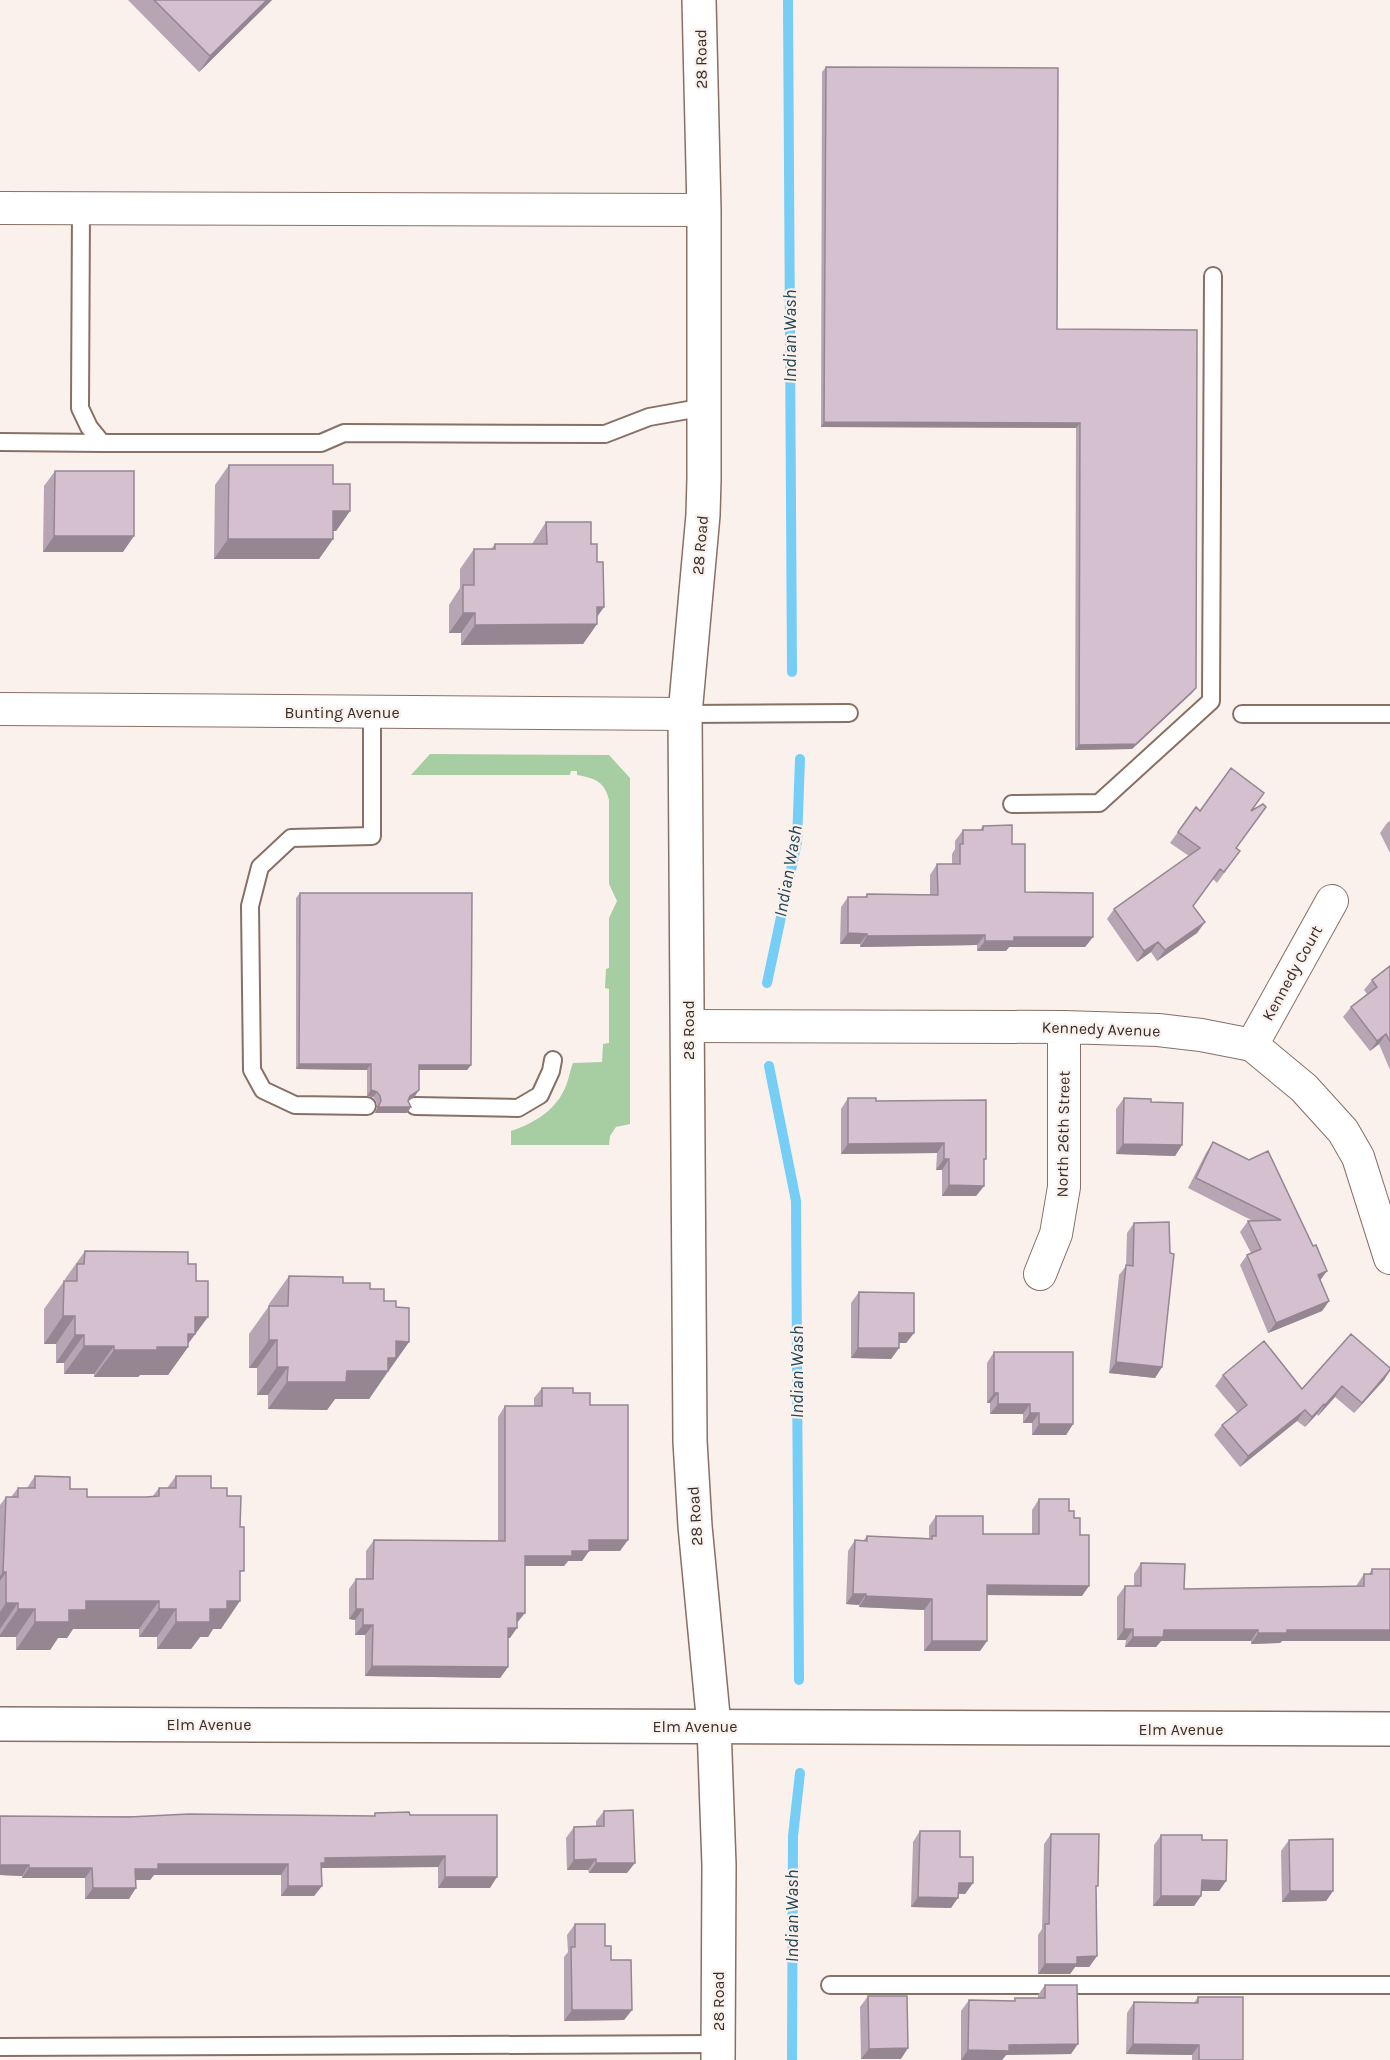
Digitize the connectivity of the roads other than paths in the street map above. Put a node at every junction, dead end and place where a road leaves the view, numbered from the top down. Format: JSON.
{"nodes":[{"id":1,"x":699,"y":0,"type":"edge"},
{"id":2,"x":0,"y":208,"type":"edge"},
{"id":3,"x":81,"y":209,"type":"junction"},
{"id":4,"x":704,"y":210,"type":"junction"},
{"id":5,"x":1213,"y":276,"type":"dead end"},
{"id":6,"x":705,"y":407,"type":"junction"},
{"id":7,"x":0,"y":442,"type":"edge"},
{"id":8,"x":102,"y":442,"type":"junction"},
{"id":9,"x":0,"y":709,"type":"edge"},
{"id":10,"x":372,"y":712,"type":"junction"},
{"id":11,"x":849,"y":713,"type":"dead end"},
{"id":12,"x":685,"y":714,"type":"junction"},
{"id":13,"x":1242,"y":714,"type":"dead end"},
{"id":14,"x":1390,"y":714,"type":"edge"},
{"id":15,"x":1012,"y":804,"type":"dead end"},
{"id":16,"x":1332,"y":901,"type":"dead end"},
{"id":17,"x":688,"y":1026,"type":"junction"},
{"id":18,"x":1064,"y":1027,"type":"junction"},
{"id":19,"x":1252,"y":1045,"type":"junction"},
{"id":20,"x":553,"y":1060,"type":"dead end"},
{"id":21,"x":367,"y":1106,"type":"dead end"},
{"id":22,"x":415,"y":1106,"type":"dead end"},
{"id":23,"x":1390,"y":1258,"type":"edge"},
{"id":24,"x":1040,"y":1274,"type":"dead end"},
{"id":25,"x":0,"y":1724,"type":"edge"},
{"id":26,"x":714,"y":1726,"type":"junction"},
{"id":27,"x":1390,"y":1729,"type":"edge"},
{"id":28,"x":830,"y":1985,"type":"dead end"},
{"id":29,"x":1390,"y":1985,"type":"edge"},
{"id":30,"x":0,"y":2047,"type":"edge"},
{"id":31,"x":718,"y":2052,"type":"edge"}],
"edges":[{"from":1,"to":4,"type":"main road","name":"28 Road"},
{"from":2,"to":3,"type":"street"},
{"from":3,"to":4,"type":"street"},
{"from":3,"to":8,"type":"lane"},
{"from":4,"to":6,"type":"main road","name":"28 Road"},
{"from":5,"to":15,"type":"lane"},
{"from":6,"to":8,"type":"lane"},
{"from":6,"to":12,"type":"main road","name":"28 Road"},
{"from":7,"to":8,"type":"lane"},
{"from":9,"to":10,"type":"street","name":"Bunting Avenue"},
{"from":10,"to":12,"type":"street","name":"Bunting Avenue"},
{"from":10,"to":21,"type":"lane"},
{"from":11,"to":12,"type":"lane"},
{"from":12,"to":17,"type":"main road","name":"28 Road"},
{"from":13,"to":14,"type":"lane"},
{"from":16,"to":19,"type":"street","name":"Kennedy Court"},
{"from":17,"to":18,"type":"street","name":"Kennedy Avenue"},
{"from":17,"to":26,"type":"main road","name":"28 Road"},
{"from":18,"to":19,"type":"street","name":"Kennedy Avenue"},
{"from":18,"to":24,"type":"street","name":"North 26th Street"},
{"from":19,"to":23,"type":"street","name":"Kennedy Avenue"},
{"from":20,"to":22,"type":"lane"},
{"from":25,"to":26,"type":"main road","name":"Elm Avenue"},
{"from":26,"to":27,"type":"main road","name":"Elm Avenue"},
{"from":26,"to":31,"type":"main road","name":"28 Road"},
{"from":28,"to":29,"type":"lane"},
{"from":30,"to":31,"type":"lane"}]}
